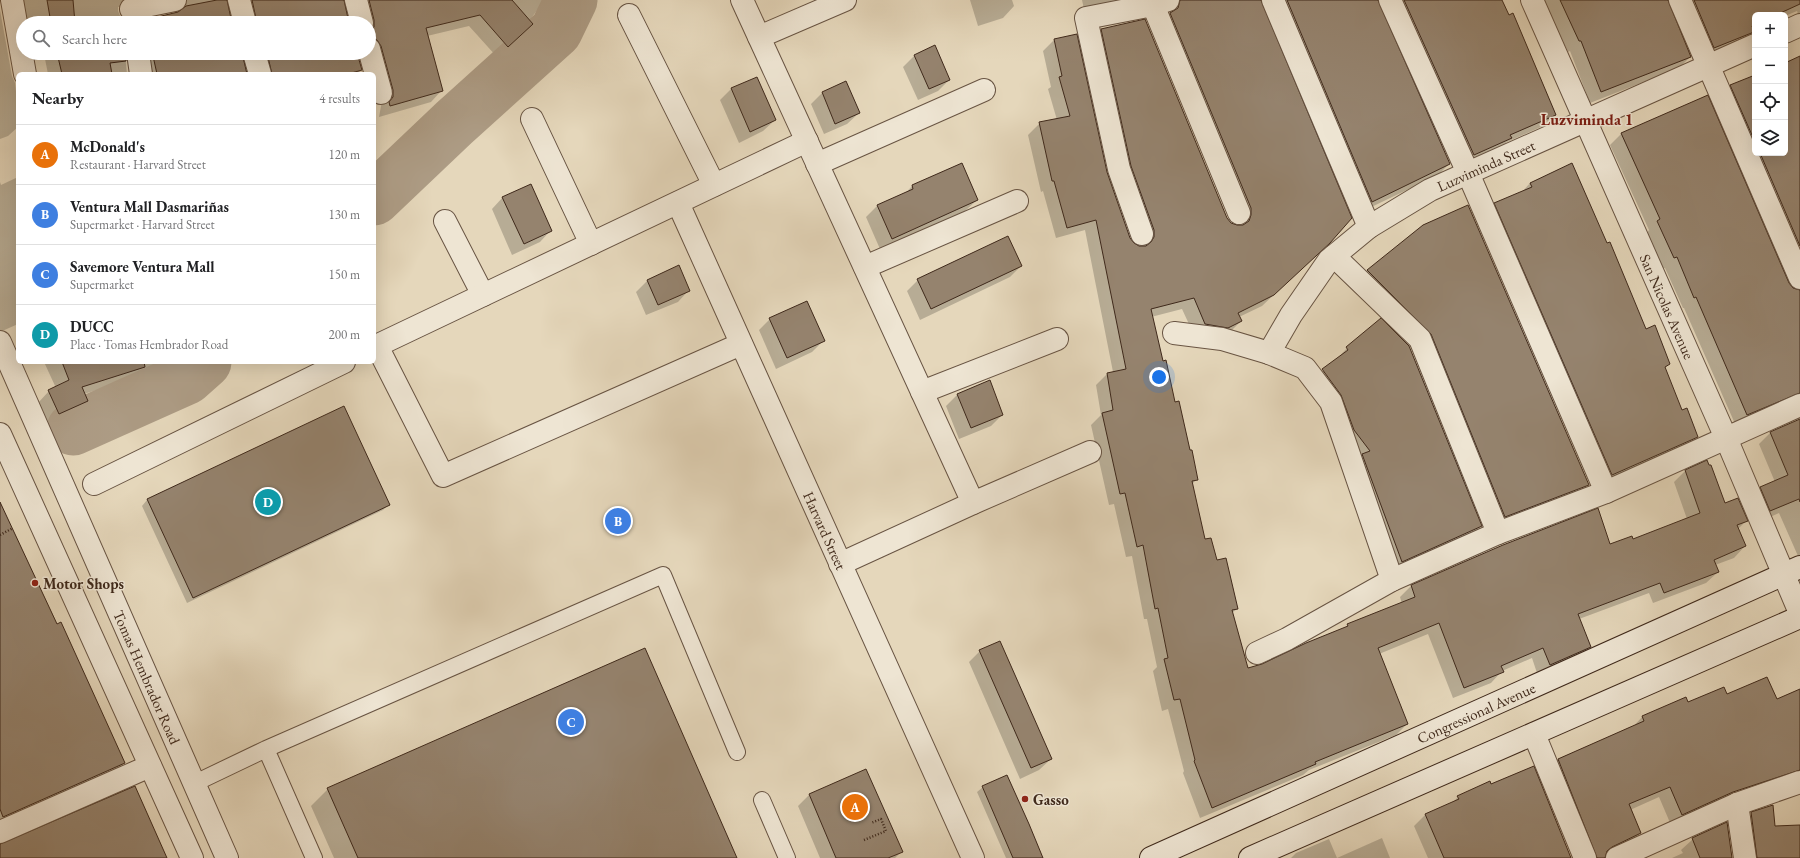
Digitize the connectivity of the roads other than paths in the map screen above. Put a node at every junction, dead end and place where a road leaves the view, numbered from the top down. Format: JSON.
{"nodes":[{"id":1,"x":12,"y":0,"type":"edge"},
{"id":2,"x":175,"y":0,"type":"edge"},
{"id":3,"x":239,"y":0,"type":"edge"},
{"id":4,"x":356,"y":0,"type":"edge"},
{"id":5,"x":742,"y":0,"type":"edge"},
{"id":6,"x":845,"y":0,"type":"edge"},
{"id":7,"x":1273,"y":0,"type":"edge"},
{"id":8,"x":1390,"y":0,"type":"edge"},
{"id":9,"x":1532,"y":0,"type":"edge"},
{"id":10,"x":1680,"y":0,"type":"edge"},
{"id":11,"x":1161,"y":3,"type":"edge"},
{"id":12,"x":132,"y":11,"type":"edge"},
{"id":13,"x":629,"y":15,"type":"dead end"},
{"id":14,"x":243,"y":16,"type":"edge"},
{"id":15,"x":360,"y":16,"type":"edge"},
{"id":16,"x":16,"y":23,"type":"edge"},
{"id":17,"x":1800,"y":25,"type":"edge"},
{"id":18,"x":1788,"y":31,"type":"edge"},
{"id":19,"x":759,"y":37,"type":"junction"},
{"id":20,"x":1752,"y":46,"type":"edge"},
{"id":21,"x":23,"y":60,"type":"edge"},
{"id":22,"x":139,"y":60,"type":"edge"},
{"id":23,"x":256,"y":60,"type":"edge"},
{"id":24,"x":372,"y":60,"type":"edge"},
{"id":25,"x":1710,"y":66,"type":"junction"},
{"id":26,"x":25,"y":72,"type":"edge"},
{"id":27,"x":141,"y":72,"type":"edge"},
{"id":28,"x":259,"y":72,"type":"edge"},
{"id":29,"x":375,"y":72,"type":"edge"},
{"id":30,"x":376,"y":75,"type":"edge"},
{"id":31,"x":984,"y":90,"type":"dead end"},
{"id":32,"x":381,"y":93,"type":"dead end"},
{"id":33,"x":532,"y":119,"type":"dead end"},
{"id":34,"x":1586,"y":120,"type":"junction"},
{"id":35,"x":807,"y":141,"type":"junction"},
{"id":36,"x":818,"y":164,"type":"junction"},
{"id":37,"x":1468,"y":173,"type":"junction"},
{"id":38,"x":714,"y":185,"type":"junction"},
{"id":39,"x":1017,"y":201,"type":"dead end"},
{"id":40,"x":678,"y":203,"type":"junction"},
{"id":41,"x":1239,"y":213,"type":"dead end"},
{"id":42,"x":445,"y":221,"type":"dead end"},
{"id":43,"x":1369,"y":227,"type":"junction"},
{"id":44,"x":1142,"y":234,"type":"dead end"},
{"id":45,"x":591,"y":244,"type":"junction"},
{"id":46,"x":1334,"y":256,"type":"junction"},
{"id":47,"x":865,"y":267,"type":"junction"},
{"id":48,"x":1800,"y":278,"type":"edge"},
{"id":49,"x":483,"y":295,"type":"junction"},
{"id":50,"x":1174,"y":332,"type":"dead end"},
{"id":51,"x":1057,"y":339,"type":"dead end"},
{"id":52,"x":0,"y":342,"type":"edge"},
{"id":53,"x":742,"y":344,"type":"junction"},
{"id":54,"x":376,"y":346,"type":"edge"},
{"id":55,"x":1269,"y":353,"type":"junction"},
{"id":56,"x":340,"y":364,"type":"edge"},
{"id":57,"x":922,"y":392,"type":"junction"},
{"id":58,"x":1800,"y":405,"type":"edge"},
{"id":59,"x":0,"y":434,"type":"edge"},
{"id":60,"x":1726,"y":438,"type":"junction"},
{"id":61,"x":1090,"y":452,"type":"dead end"},
{"id":62,"x":94,"y":484,"type":"dead end"},
{"id":63,"x":1606,"y":492,"type":"junction"},
{"id":64,"x":973,"y":503,"type":"junction"},
{"id":65,"x":1498,"y":533,"type":"junction"},
{"id":66,"x":840,"y":564,"type":"junction"},
{"id":67,"x":1792,"y":571,"type":"edge"},
{"id":68,"x":1392,"y":580,"type":"junction"},
{"id":69,"x":1800,"y":613,"type":"edge"},
{"id":70,"x":1800,"y":617,"type":"edge"},
{"id":71,"x":1257,"y":653,"type":"dead end"},
{"id":72,"x":1534,"y":734,"type":"junction"},
{"id":73,"x":266,"y":749,"type":"junction"},
{"id":74,"x":737,"y":752,"type":"dead end"},
{"id":75,"x":150,"y":766,"type":"junction"},
{"id":76,"x":1800,"y":782,"type":"edge"},
{"id":77,"x":193,"y":784,"type":"junction"},
{"id":78,"x":762,"y":800,"type":"dead end"},
{"id":79,"x":1737,"y":804,"type":"junction"},
{"id":80,"x":0,"y":832,"type":"edge"},
{"id":81,"x":192,"y":858,"type":"edge"},
{"id":82,"x":227,"y":858,"type":"edge"},
{"id":83,"x":314,"y":858,"type":"edge"},
{"id":84,"x":787,"y":858,"type":"edge"},
{"id":85,"x":973,"y":858,"type":"edge"},
{"id":86,"x":1151,"y":858,"type":"edge"},
{"id":87,"x":1250,"y":858,"type":"edge"},
{"id":88,"x":1585,"y":858,"type":"edge"},
{"id":89,"x":1618,"y":858,"type":"edge"},
{"id":90,"x":1745,"y":858,"type":"edge"}],
"edges":[{"from":1,"to":16,"type":"street"},
{"from":2,"to":12,"type":"street"},
{"from":3,"to":14,"type":"street"},
{"from":4,"to":15,"type":"street"},
{"from":5,"to":19,"type":"street"},
{"from":6,"to":19,"type":"street"},
{"from":7,"to":43,"type":"street"},
{"from":8,"to":37,"type":"street"},
{"from":9,"to":34,"type":"street","name":"San Nicolas Avenue"},
{"from":10,"to":25,"type":"street"},
{"from":11,"to":41,"type":"street"},
{"from":11,"to":44,"type":"street"},
{"from":13,"to":38,"type":"street"},
{"from":17,"to":18,"type":"street"},
{"from":19,"to":35,"type":"street"},
{"from":20,"to":25,"type":"street","name":"Luzviminda Street"},
{"from":21,"to":26,"type":"street"},
{"from":22,"to":27,"type":"street"},
{"from":23,"to":28,"type":"street"},
{"from":24,"to":29,"type":"street"},
{"from":25,"to":34,"type":"street","name":"Luzviminda Street"},
{"from":25,"to":48,"type":"street"},
{"from":30,"to":32,"type":"street"},
{"from":31,"to":36,"type":"street"},
{"from":33,"to":45,"type":"street"},
{"from":34,"to":37,"type":"street","name":"Luzviminda Street"},
{"from":34,"to":60,"type":"street","name":"San Nicolas Avenue"},
{"from":35,"to":36,"type":"street"},
{"from":35,"to":38,"type":"street"},
{"from":36,"to":47,"type":"street"},
{"from":37,"to":43,"type":"street","name":"Luzviminda Street"},
{"from":37,"to":63,"type":"street"},
{"from":38,"to":40,"type":"street"},
{"from":39,"to":47,"type":"street"},
{"from":40,"to":45,"type":"street"},
{"from":40,"to":53,"type":"street","name":"Harvard Street"},
{"from":42,"to":49,"type":"street"},
{"from":43,"to":46,"type":"street","name":"Luzviminda Street"},
{"from":45,"to":49,"type":"street"},
{"from":46,"to":55,"type":"street","name":"Luzviminda Street"},
{"from":46,"to":65,"type":"street"},
{"from":47,"to":57,"type":"street"},
{"from":49,"to":54,"type":"street"},
{"from":50,"to":55,"type":"street"},
{"from":51,"to":57,"type":"street"},
{"from":52,"to":77,"type":"street","name":"Tomas Hembrador Road"},
{"from":53,"to":54,"type":"street"},
{"from":53,"to":66,"type":"street","name":"Harvard Street"},
{"from":55,"to":68,"type":"street"},
{"from":56,"to":62,"type":"street"},
{"from":57,"to":64,"type":"street"},
{"from":58,"to":60,"type":"street"},
{"from":59,"to":75,"type":"street"},
{"from":60,"to":63,"type":"street"},
{"from":60,"to":67,"type":"street","name":"San Nicolas Avenue"},
{"from":61,"to":64,"type":"street"},
{"from":63,"to":65,"type":"street"},
{"from":64,"to":66,"type":"street"},
{"from":65,"to":68,"type":"street"},
{"from":66,"to":85,"type":"street","name":"Harvard Street"},
{"from":67,"to":69,"type":"street","name":"San Nicolas Avenue"},
{"from":67,"to":86,"type":"street","name":"Congressional Avenue"},
{"from":68,"to":71,"type":"street"},
{"from":70,"to":72,"type":"street"},
{"from":72,"to":87,"type":"street"},
{"from":72,"to":88,"type":"street"},
{"from":73,"to":74,"type":"lane"},
{"from":73,"to":77,"type":"lane"},
{"from":73,"to":83,"type":"lane"},
{"from":75,"to":80,"type":"street"},
{"from":75,"to":81,"type":"street"},
{"from":76,"to":79,"type":"street"},
{"from":77,"to":82,"type":"street","name":"Tomas Hembrador Road"},
{"from":78,"to":84,"type":"lane"},
{"from":79,"to":89,"type":"street"},
{"from":79,"to":90,"type":"street"}]}
